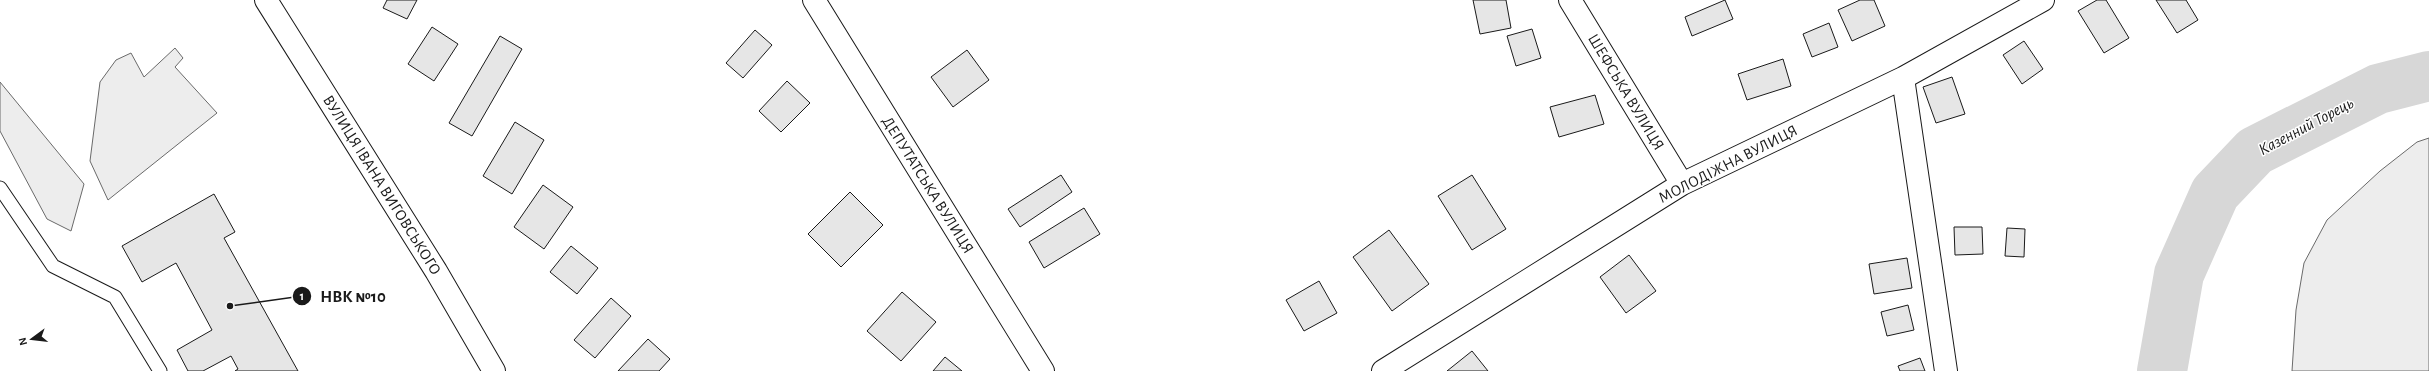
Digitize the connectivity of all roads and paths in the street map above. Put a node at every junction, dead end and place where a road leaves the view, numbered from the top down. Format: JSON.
{"nodes":[{"id":1,"x":266,"y":0,"type":"edge"},
{"id":2,"x":814,"y":0,"type":"edge"},
{"id":3,"x":1570,"y":0,"type":"edge"},
{"id":4,"x":2043,"y":0,"type":"edge"},
{"id":5,"x":1903,"y":78,"type":"junction"},
{"id":6,"x":1682,"y":184,"type":"junction"},
{"id":7,"x":0,"y":188,"type":"edge"},
{"id":8,"x":160,"y":371,"type":"edge"},
{"id":9,"x":494,"y":371,"type":"edge"},
{"id":10,"x":1043,"y":371,"type":"edge"},
{"id":11,"x":1382,"y":371,"type":"edge"},
{"id":12,"x":1946,"y":371,"type":"edge"}],
"edges":[{"from":1,"to":9,"type":"street","name":"ВУЛИЦЯ ІВАНА ВИГОВСЬКОГО"},
{"from":2,"to":10,"type":"street","name":"ДЕПУТАТСЬКА ВУЛИЦЯ"},
{"from":3,"to":6,"type":"street","name":"ШЕФСЬКА ВУЛИЦЯ"},
{"from":4,"to":5,"type":"street","name":"МОЛОДІЖНА ВУЛИЦЯ"},
{"from":5,"to":6,"type":"street","name":"МОЛОДІЖНА ВУЛИЦЯ"},
{"from":5,"to":12,"type":"street"},
{"from":6,"to":11,"type":"street","name":"МОЛОДІЖНА ВУЛИЦЯ"},
{"from":7,"to":8,"type":"lane"}]}
